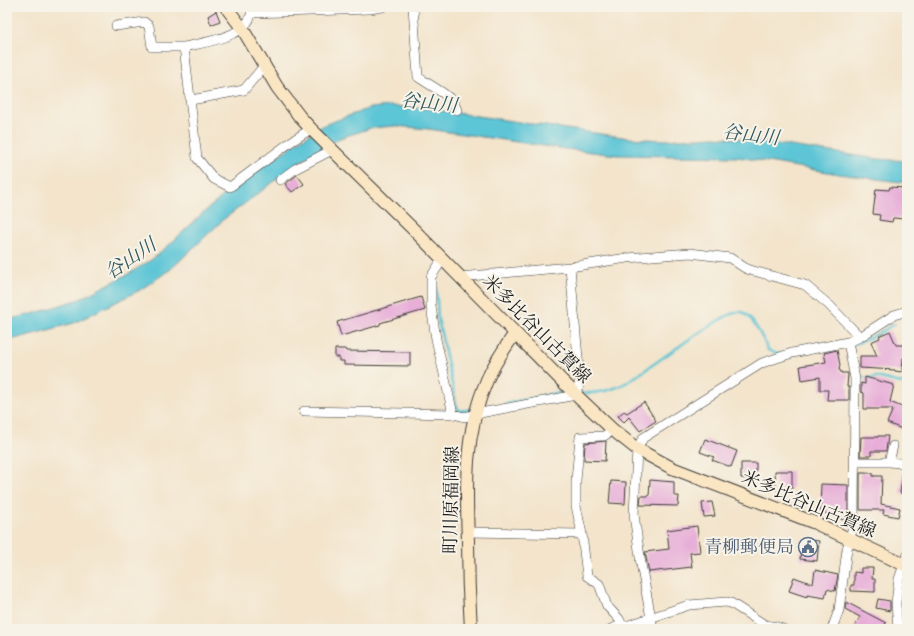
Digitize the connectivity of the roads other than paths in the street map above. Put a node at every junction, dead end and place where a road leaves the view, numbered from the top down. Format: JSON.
{"nodes":[{"id":1,"x":226,"y":7,"type":"edge"},
{"id":2,"x":383,"y":7,"type":"edge"},
{"id":3,"x":412,"y":7,"type":"edge"},
{"id":4,"x":252,"y":10,"type":"edge"},
{"id":5,"x":116,"y":26,"type":"dead end"},
{"id":6,"x":242,"y":28,"type":"junction"},
{"id":7,"x":184,"y":47,"type":"junction"},
{"id":8,"x":264,"y":66,"type":"junction"},
{"id":9,"x":190,"y":100,"type":"junction"},
{"id":10,"x":457,"y":110,"type":"dead end"},
{"id":11,"x":312,"y":130,"type":"junction"},
{"id":12,"x":332,"y":150,"type":"junction"},
{"id":13,"x":280,"y":180,"type":"dead end"},
{"id":14,"x":442,"y":260,"type":"junction"},
{"id":15,"x":570,"y":266,"type":"junction"},
{"id":16,"x":460,"y":277,"type":"junction"},
{"id":17,"x":907,"y":311,"type":"edge"},
{"id":18,"x":514,"y":333,"type":"junction"},
{"id":19,"x":860,"y":337,"type":"junction"},
{"id":20,"x":848,"y":342,"type":"junction"},
{"id":21,"x":576,"y":395,"type":"junction"},
{"id":22,"x":304,"y":411,"type":"dead end"},
{"id":23,"x":453,"y":414,"type":"junction"},
{"id":24,"x":475,"y":414,"type":"junction"},
{"id":25,"x":613,"y":430,"type":"junction"},
{"id":26,"x":893,"y":446,"type":"dead end"},
{"id":27,"x":637,"y":449,"type":"junction"},
{"id":28,"x":855,"y":462,"type":"junction"},
{"id":29,"x":889,"y":462,"type":"junction"},
{"id":30,"x":900,"y":464,"type":"dead end"},
{"id":31,"x":467,"y":532,"type":"junction"},
{"id":32,"x":582,"y":534,"type":"junction"},
{"id":33,"x":851,"y":539,"type":"junction"},
{"id":34,"x":906,"y":562,"type":"edge"},
{"id":35,"x":650,"y":618,"type":"junction"},
{"id":36,"x":622,"y":625,"type":"junction"},
{"id":37,"x":471,"y":629,"type":"edge"},
{"id":38,"x":611,"y":629,"type":"edge"},
{"id":39,"x":653,"y":629,"type":"edge"},
{"id":40,"x":783,"y":629,"type":"edge"},
{"id":41,"x":832,"y":629,"type":"edge"},
{"id":42,"x":898,"y":629,"type":"edge"}],
"edges":[{"from":1,"to":6,"type":"main road","name":"米多比谷山古賀線"},
{"from":2,"to":4,"type":"street"},
{"from":3,"to":10,"type":"street"},
{"from":4,"to":6,"type":"street"},
{"from":5,"to":7,"type":"street"},
{"from":6,"to":7,"type":"street"},
{"from":6,"to":8,"type":"main road","name":"米多比谷山古賀線"},
{"from":7,"to":9,"type":"street"},
{"from":8,"to":9,"type":"street"},
{"from":8,"to":11,"type":"main road","name":"米多比谷山古賀線"},
{"from":9,"to":11,"type":"street"},
{"from":11,"to":12,"type":"main road","name":"米多比谷山古賀線"},
{"from":12,"to":13,"type":"street"},
{"from":12,"to":14,"type":"main road","name":"米多比谷山古賀線"},
{"from":14,"to":16,"type":"main road","name":"米多比谷山古賀線"},
{"from":14,"to":23,"type":"street"},
{"from":15,"to":16,"type":"street"},
{"from":15,"to":19,"type":"street"},
{"from":15,"to":21,"type":"street"},
{"from":16,"to":18,"type":"main road","name":"米多比谷山古賀線"},
{"from":17,"to":19,"type":"street"},
{"from":18,"to":21,"type":"main road","name":"米多比谷山古賀線"},
{"from":18,"to":24,"type":"main road","name":"町川原福岡線"},
{"from":19,"to":20,"type":"street"},
{"from":20,"to":27,"type":"street"},
{"from":20,"to":28,"type":"street"},
{"from":21,"to":24,"type":"street"},
{"from":21,"to":25,"type":"main road","name":"米多比谷山古賀線"},
{"from":22,"to":23,"type":"street"},
{"from":23,"to":24,"type":"street"},
{"from":24,"to":31,"type":"main road","name":"町川原福岡線"},
{"from":25,"to":27,"type":"main road","name":"米多比谷山古賀線"},
{"from":25,"to":32,"type":"street"},
{"from":26,"to":29,"type":"street"},
{"from":27,"to":33,"type":"main road","name":"米多比谷山古賀線"},
{"from":27,"to":35,"type":"street"},
{"from":28,"to":29,"type":"street"},
{"from":28,"to":33,"type":"street"},
{"from":29,"to":30,"type":"street"},
{"from":31,"to":32,"type":"street"},
{"from":31,"to":37,"type":"main road","name":"町川原福岡線"},
{"from":32,"to":36,"type":"street"},
{"from":33,"to":34,"type":"main road","name":"米多比谷山古賀線"},
{"from":33,"to":41,"type":"street"},
{"from":34,"to":42,"type":"street"},
{"from":35,"to":36,"type":"street"},
{"from":35,"to":39,"type":"street"},
{"from":35,"to":40,"type":"street"},
{"from":36,"to":38,"type":"street"}]}
